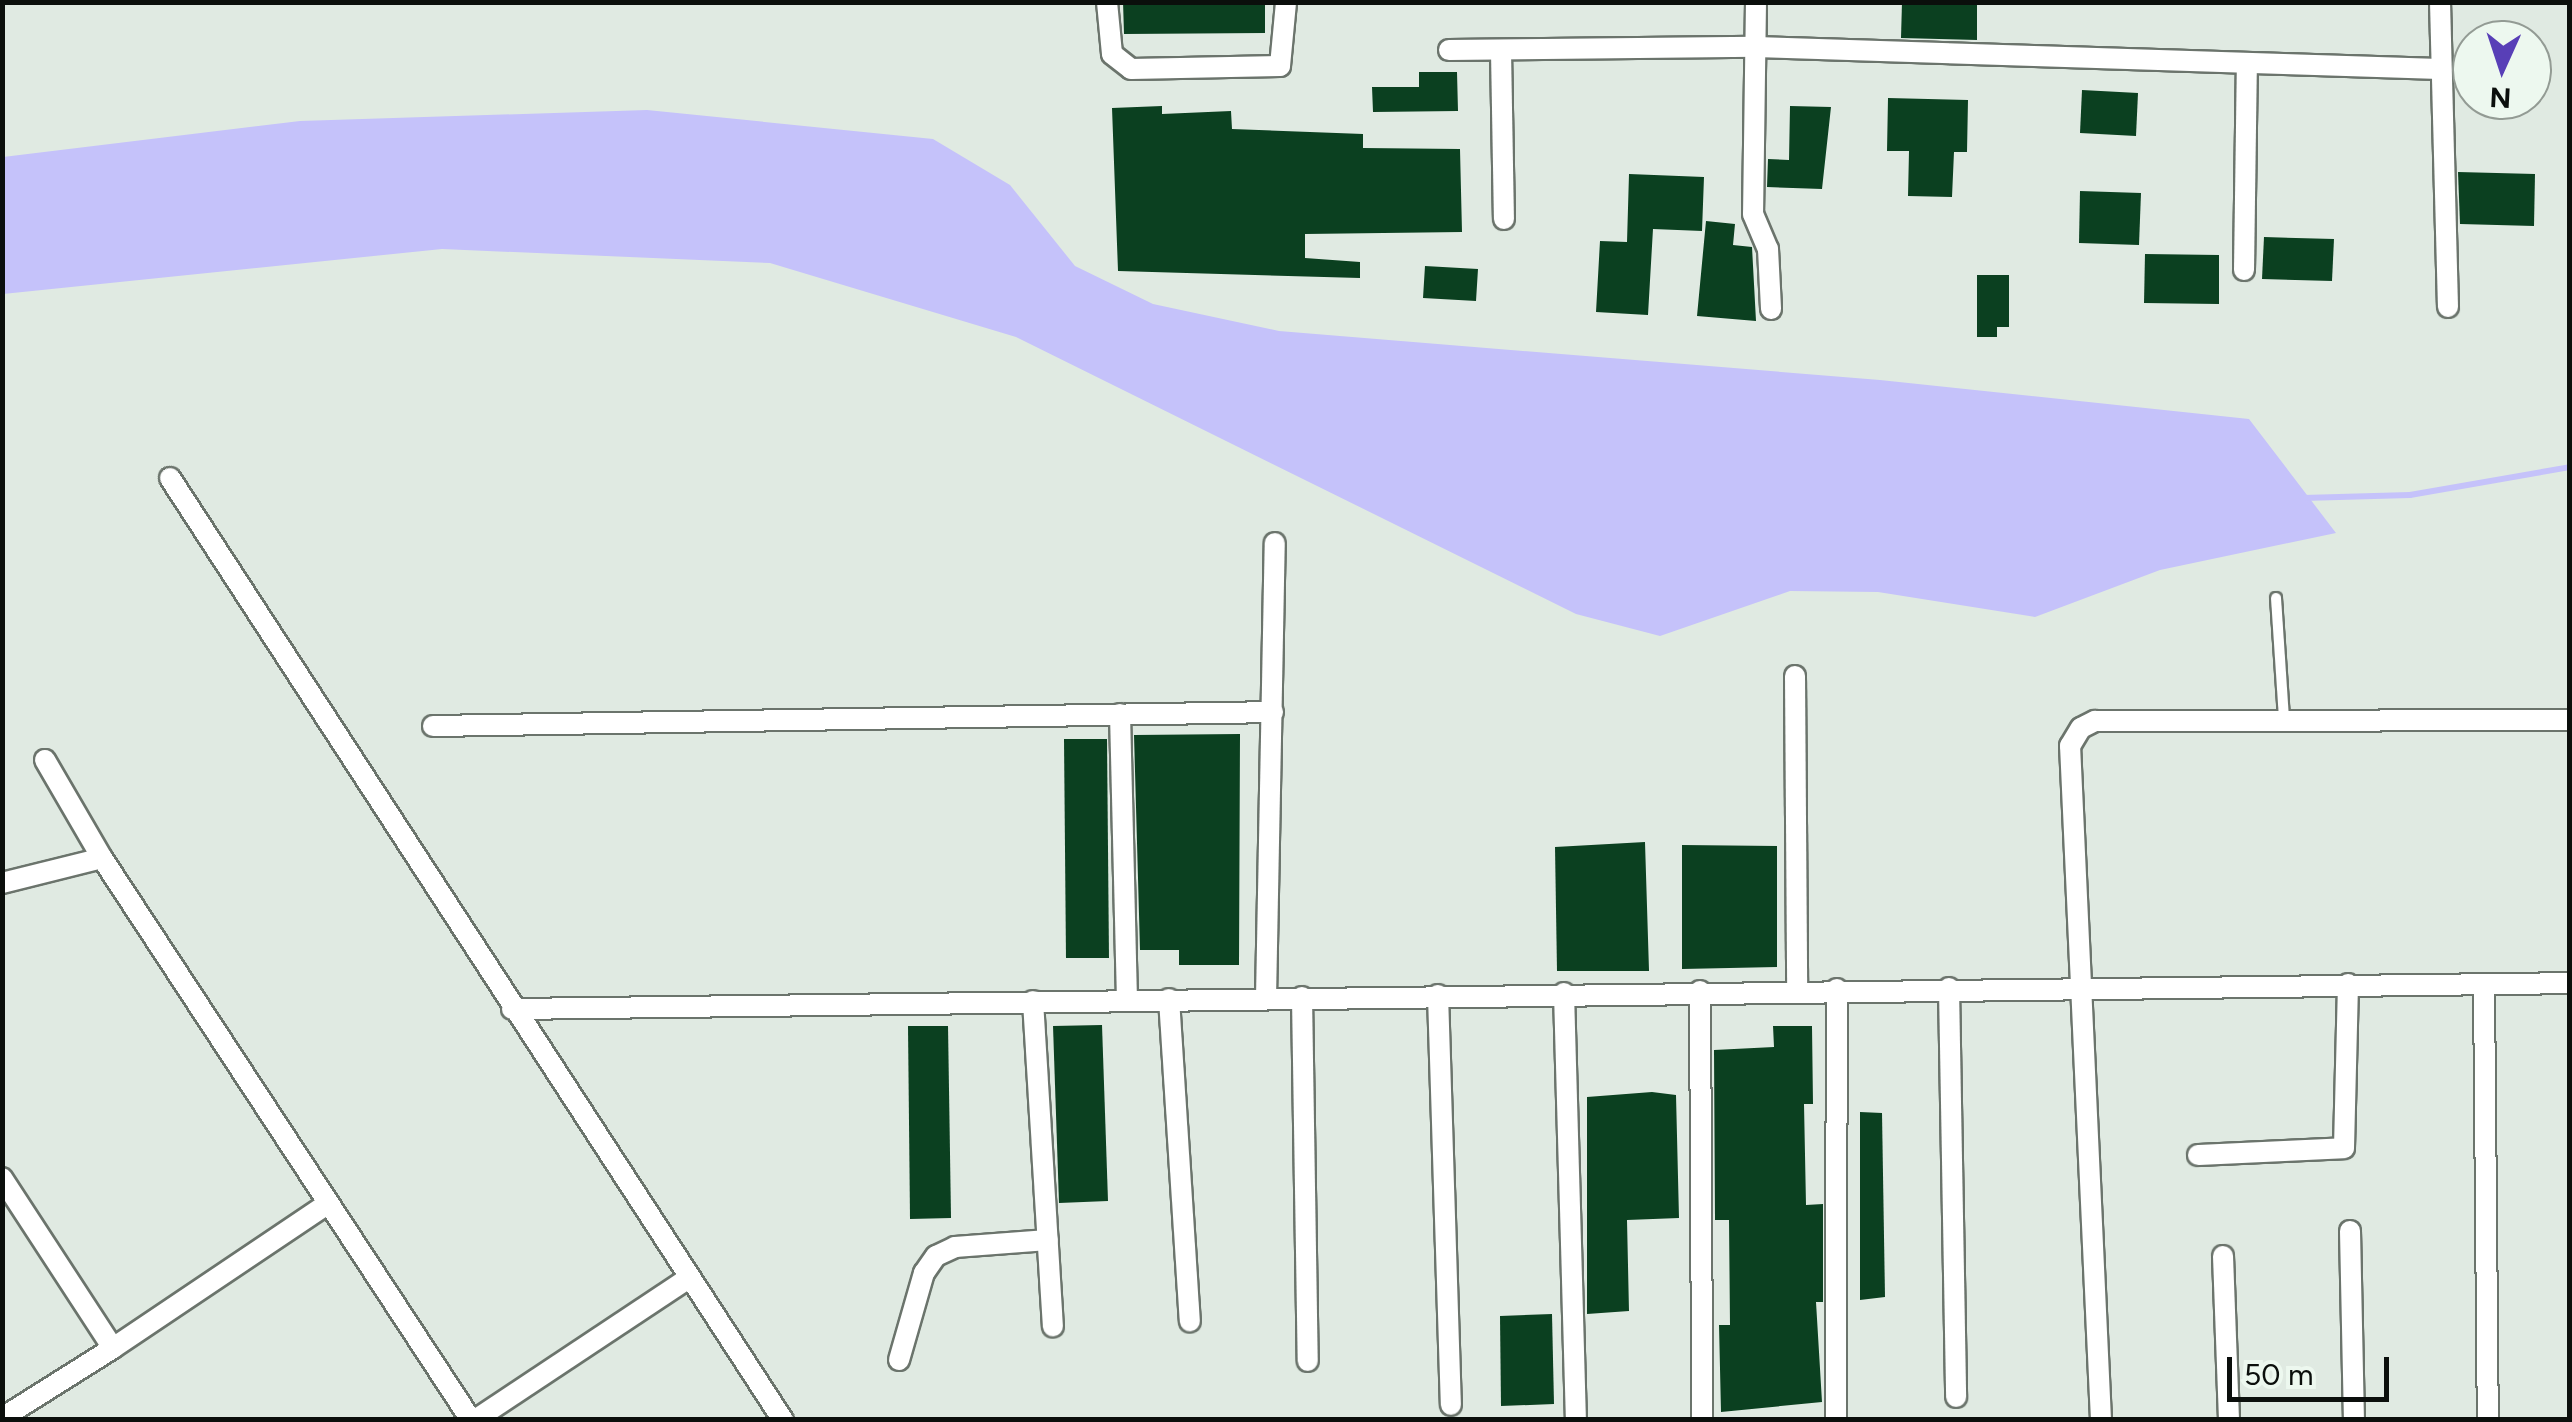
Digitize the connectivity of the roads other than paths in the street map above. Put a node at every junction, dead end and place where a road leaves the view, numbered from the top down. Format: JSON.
{"nodes":[{"id":1,"x":1107,"y":2,"type":"edge"},
{"id":2,"x":1286,"y":2,"type":"edge"},
{"id":3,"x":1756,"y":2,"type":"edge"},
{"id":4,"x":2440,"y":2,"type":"edge"},
{"id":5,"x":1756,"y":47,"type":"junction"},
{"id":6,"x":1450,"y":50,"type":"dead end"},
{"id":7,"x":1500,"y":51,"type":"junction"},
{"id":8,"x":2246,"y":62,"type":"junction"},
{"id":9,"x":2440,"y":69,"type":"junction"},
{"id":10,"x":1504,"y":219,"type":"dead end"},
{"id":11,"x":2244,"y":270,"type":"dead end"},
{"id":12,"x":2448,"y":307,"type":"dead end"},
{"id":13,"x":1772,"y":309,"type":"dead end"},
{"id":14,"x":170,"y":478,"type":"dead end"},
{"id":15,"x":1275,"y":543,"type":"dead end"},
{"id":16,"x":2276,"y":598,"type":"dead end"},
{"id":17,"x":1795,"y":676,"type":"dead end"},
{"id":18,"x":1273,"y":712,"type":"junction"},
{"id":19,"x":1120,"y":714,"type":"junction"},
{"id":20,"x":2570,"y":720,"type":"edge"},
{"id":21,"x":2284,"y":722,"type":"junction"},
{"id":22,"x":433,"y":726,"type":"dead end"},
{"id":23,"x":45,"y":760,"type":"dead end"},
{"id":24,"x":102,"y":858,"type":"junction"},
{"id":25,"x":2,"y":882,"type":"edge"},
{"id":26,"x":2570,"y":983,"type":"edge"},
{"id":27,"x":2348,"y":984,"type":"junction"},
{"id":28,"x":2484,"y":984,"type":"junction"},
{"id":29,"x":2080,"y":986,"type":"junction"},
{"id":30,"x":1949,"y":988,"type":"junction"},
{"id":31,"x":1837,"y":989,"type":"junction"},
{"id":32,"x":1797,"y":990,"type":"junction"},
{"id":33,"x":1700,"y":991,"type":"junction"},
{"id":34,"x":1564,"y":993,"type":"junction"},
{"id":35,"x":1438,"y":995,"type":"junction"},
{"id":36,"x":1302,"y":997,"type":"junction"},
{"id":37,"x":1127,"y":998,"type":"junction"},
{"id":38,"x":1266,"y":998,"type":"junction"},
{"id":39,"x":1169,"y":999,"type":"junction"},
{"id":40,"x":1032,"y":1001,"type":"junction"},
{"id":41,"x":512,"y":1009,"type":"junction"},
{"id":42,"x":2198,"y":1155,"type":"dead end"},
{"id":43,"x":2,"y":1178,"type":"edge"},
{"id":44,"x":326,"y":1205,"type":"junction"},
{"id":45,"x":2350,"y":1231,"type":"dead end"},
{"id":46,"x":1048,"y":1240,"type":"junction"},
{"id":47,"x":2222,"y":1256,"type":"dead end"},
{"id":48,"x":687,"y":1279,"type":"junction"},
{"id":49,"x":1190,"y":1321,"type":"dead end"},
{"id":50,"x":1053,"y":1326,"type":"dead end"},
{"id":51,"x":113,"y":1348,"type":"junction"},
{"id":52,"x":899,"y":1360,"type":"dead end"},
{"id":53,"x":1308,"y":1361,"type":"dead end"},
{"id":54,"x":1956,"y":1397,"type":"dead end"},
{"id":55,"x":1451,"y":1406,"type":"dead end"},
{"id":56,"x":2,"y":1418,"type":"edge"},
{"id":57,"x":473,"y":1420,"type":"edge"},
{"id":58,"x":783,"y":1420,"type":"edge"},
{"id":59,"x":1576,"y":1420,"type":"edge"},
{"id":60,"x":1702,"y":1420,"type":"edge"},
{"id":61,"x":1836,"y":1420,"type":"edge"},
{"id":62,"x":2101,"y":1420,"type":"edge"},
{"id":63,"x":2230,"y":1420,"type":"edge"},
{"id":64,"x":2354,"y":1420,"type":"edge"},
{"id":65,"x":2488,"y":1420,"type":"edge"}],
"edges":[{"from":1,"to":2,"type":"street"},
{"from":3,"to":5,"type":"street"},
{"from":4,"to":9,"type":"street"},
{"from":5,"to":7,"type":"street"},
{"from":5,"to":8,"type":"street"},
{"from":5,"to":13,"type":"street"},
{"from":6,"to":7,"type":"street"},
{"from":7,"to":10,"type":"street"},
{"from":8,"to":9,"type":"street"},
{"from":8,"to":11,"type":"street"},
{"from":9,"to":12,"type":"street"},
{"from":14,"to":41,"type":"street"},
{"from":15,"to":18,"type":"street"},
{"from":16,"to":21,"type":"lane"},
{"from":17,"to":32,"type":"street"},
{"from":18,"to":19,"type":"street"},
{"from":18,"to":38,"type":"street"},
{"from":19,"to":22,"type":"street"},
{"from":19,"to":37,"type":"street"},
{"from":20,"to":21,"type":"street"},
{"from":21,"to":29,"type":"street"},
{"from":23,"to":24,"type":"street"},
{"from":24,"to":25,"type":"street"},
{"from":24,"to":44,"type":"street"},
{"from":26,"to":28,"type":"street"},
{"from":27,"to":28,"type":"street"},
{"from":27,"to":29,"type":"street"},
{"from":27,"to":42,"type":"street"},
{"from":28,"to":65,"type":"street"},
{"from":29,"to":30,"type":"street"},
{"from":29,"to":62,"type":"street"},
{"from":30,"to":31,"type":"street"},
{"from":30,"to":54,"type":"street"},
{"from":31,"to":32,"type":"street"},
{"from":31,"to":61,"type":"street"},
{"from":32,"to":33,"type":"street"},
{"from":33,"to":34,"type":"street"},
{"from":33,"to":60,"type":"street"},
{"from":34,"to":35,"type":"street"},
{"from":34,"to":59,"type":"street"},
{"from":35,"to":36,"type":"street"},
{"from":35,"to":55,"type":"street"},
{"from":36,"to":38,"type":"street"},
{"from":36,"to":53,"type":"street"},
{"from":37,"to":39,"type":"street"},
{"from":37,"to":40,"type":"street"},
{"from":38,"to":39,"type":"street"},
{"from":39,"to":49,"type":"street"},
{"from":40,"to":41,"type":"street"},
{"from":40,"to":46,"type":"street"},
{"from":41,"to":48,"type":"street"},
{"from":43,"to":51,"type":"street"},
{"from":44,"to":51,"type":"street"},
{"from":44,"to":57,"type":"street"},
{"from":45,"to":64,"type":"street"},
{"from":46,"to":50,"type":"street"},
{"from":46,"to":52,"type":"street"},
{"from":47,"to":63,"type":"street"},
{"from":48,"to":57,"type":"street"},
{"from":48,"to":58,"type":"street"},
{"from":51,"to":56,"type":"street"}]}
